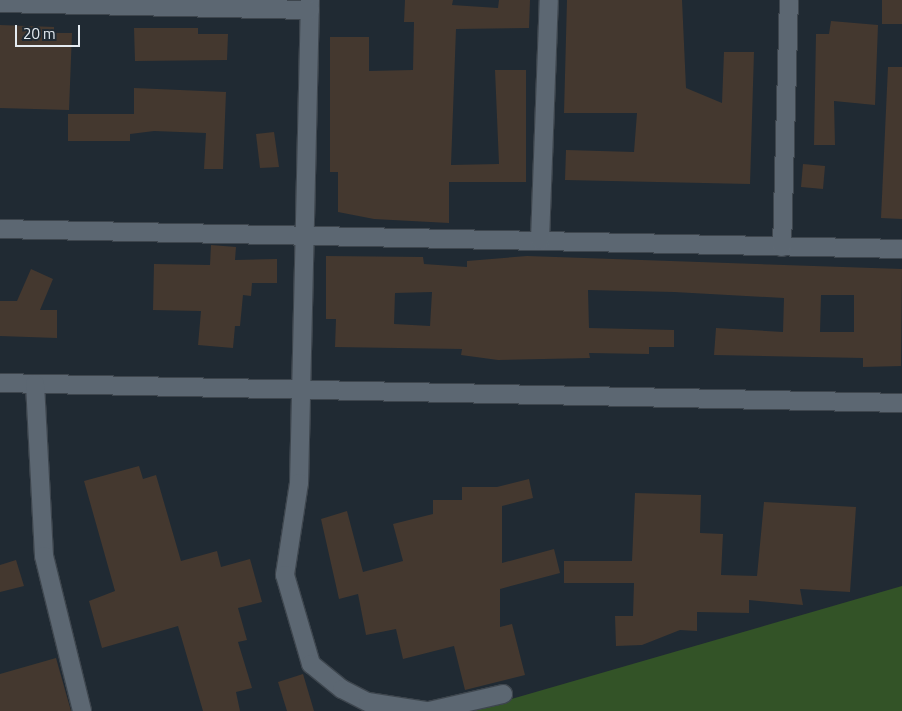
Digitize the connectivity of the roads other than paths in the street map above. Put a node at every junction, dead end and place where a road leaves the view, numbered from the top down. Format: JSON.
{"nodes":[{"id":1,"x":548,"y":0,"type":"edge"},
{"id":2,"x":789,"y":0,"type":"edge"},
{"id":3,"x":0,"y":3,"type":"edge"},
{"id":4,"x":310,"y":5,"type":"edge"},
{"id":5,"x":0,"y":229,"type":"edge"},
{"id":6,"x":303,"y":236,"type":"junction"},
{"id":7,"x":540,"y":240,"type":"junction"},
{"id":8,"x":782,"y":247,"type":"junction"},
{"id":9,"x":902,"y":249,"type":"edge"},
{"id":10,"x":0,"y":384,"type":"edge"},
{"id":11,"x":35,"y":384,"type":"junction"},
{"id":12,"x":299,"y":391,"type":"junction"},
{"id":13,"x":902,"y":403,"type":"edge"},
{"id":14,"x":503,"y":694,"type":"dead end"},
{"id":15,"x":82,"y":711,"type":"edge"},
{"id":16,"x":428,"y":711,"type":"edge"}],
"edges":[{"from":1,"to":7,"type":"street"},
{"from":2,"to":8,"type":"street"},
{"from":3,"to":4,"type":"street"},
{"from":4,"to":6,"type":"street"},
{"from":5,"to":6,"type":"street"},
{"from":6,"to":7,"type":"street"},
{"from":6,"to":12,"type":"street"},
{"from":7,"to":8,"type":"street"},
{"from":8,"to":9,"type":"street"},
{"from":10,"to":11,"type":"street"},
{"from":11,"to":12,"type":"street"},
{"from":11,"to":15,"type":"street"},
{"from":12,"to":13,"type":"street"},
{"from":12,"to":16,"type":"street"},
{"from":14,"to":16,"type":"street"}]}
